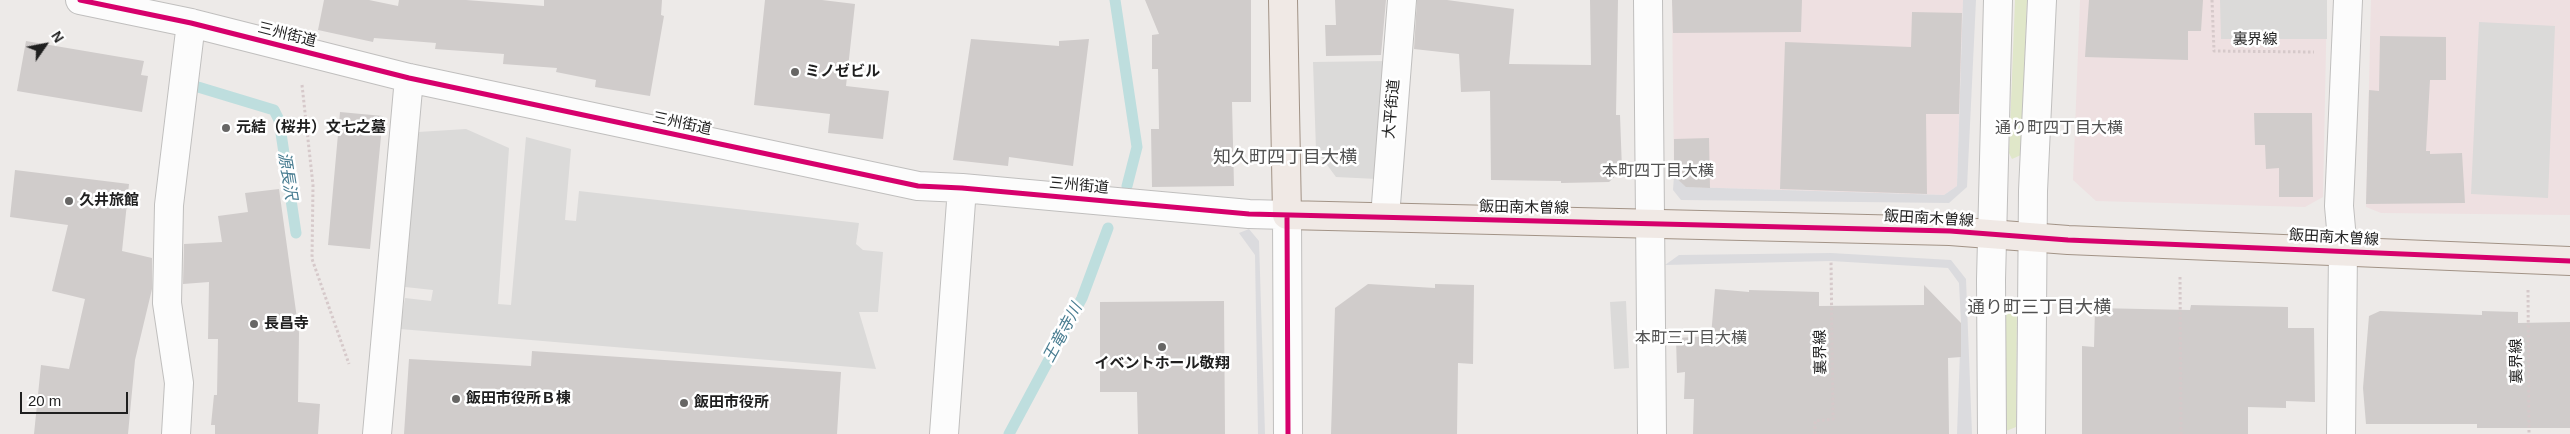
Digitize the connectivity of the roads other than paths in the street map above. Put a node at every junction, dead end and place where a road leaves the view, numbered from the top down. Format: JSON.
{"nodes":[{"id":1,"x":80,"y":0,"type":"edge"},
{"id":2,"x":1283,"y":0,"type":"edge"},
{"id":3,"x":1402,"y":0,"type":"edge"},
{"id":4,"x":1648,"y":0,"type":"edge"},
{"id":5,"x":1998,"y":0,"type":"edge"},
{"id":6,"x":2042,"y":0,"type":"edge"},
{"id":7,"x":2348,"y":0,"type":"edge"},
{"id":8,"x":124,"y":4,"type":"edge"},
{"id":9,"x":191,"y":23,"type":"junction"},
{"id":10,"x":409,"y":78,"type":"junction"},
{"id":11,"x":962,"y":188,"type":"junction"},
{"id":12,"x":1287,"y":215,"type":"junction"},
{"id":13,"x":1385,"y":217,"type":"junction"},
{"id":14,"x":1650,"y":223,"type":"junction"},
{"id":15,"x":1993,"y":235,"type":"junction"},
{"id":16,"x":2034,"y":237,"type":"junction"},
{"id":17,"x":2343,"y":251,"type":"junction"},
{"id":18,"x":2570,"y":262,"type":"edge"},
{"id":19,"x":176,"y":434,"type":"edge"},
{"id":20,"x":377,"y":434,"type":"edge"},
{"id":21,"x":944,"y":434,"type":"edge"},
{"id":22,"x":1288,"y":434,"type":"edge"},
{"id":23,"x":1652,"y":434,"type":"edge"},
{"id":24,"x":1992,"y":434,"type":"edge"},
{"id":25,"x":2030,"y":434,"type":"edge"},
{"id":26,"x":2341,"y":434,"type":"edge"}],
"edges":[{"from":1,"to":8,"type":"street","name":"三州街道"},
{"from":2,"to":12,"type":"main road"},
{"from":3,"to":13,"type":"street","name":"大平街道"},
{"from":4,"to":14,"type":"street"},
{"from":5,"to":15,"type":"street"},
{"from":6,"to":16,"type":"street"},
{"from":7,"to":17,"type":"street"},
{"from":8,"to":9,"type":"street","name":"三州街道"},
{"from":9,"to":10,"type":"street","name":"三州街道"},
{"from":9,"to":19,"type":"street"},
{"from":10,"to":11,"type":"street","name":"三州街道"},
{"from":10,"to":20,"type":"street"},
{"from":11,"to":12,"type":"street","name":"三州街道"},
{"from":11,"to":21,"type":"street"},
{"from":12,"to":13,"type":"main road","name":"飯田南木曽線"},
{"from":12,"to":22,"type":"street"},
{"from":13,"to":14,"type":"main road","name":"飯田南木曽線"},
{"from":14,"to":15,"type":"main road","name":"飯田南木曽線"},
{"from":14,"to":23,"type":"street"},
{"from":15,"to":16,"type":"main road","name":"飯田南木曽線"},
{"from":15,"to":24,"type":"street"},
{"from":16,"to":17,"type":"main road","name":"飯田南木曽線"},
{"from":16,"to":25,"type":"street"},
{"from":17,"to":18,"type":"main road","name":"飯田南木曽線"},
{"from":17,"to":26,"type":"street"}]}
